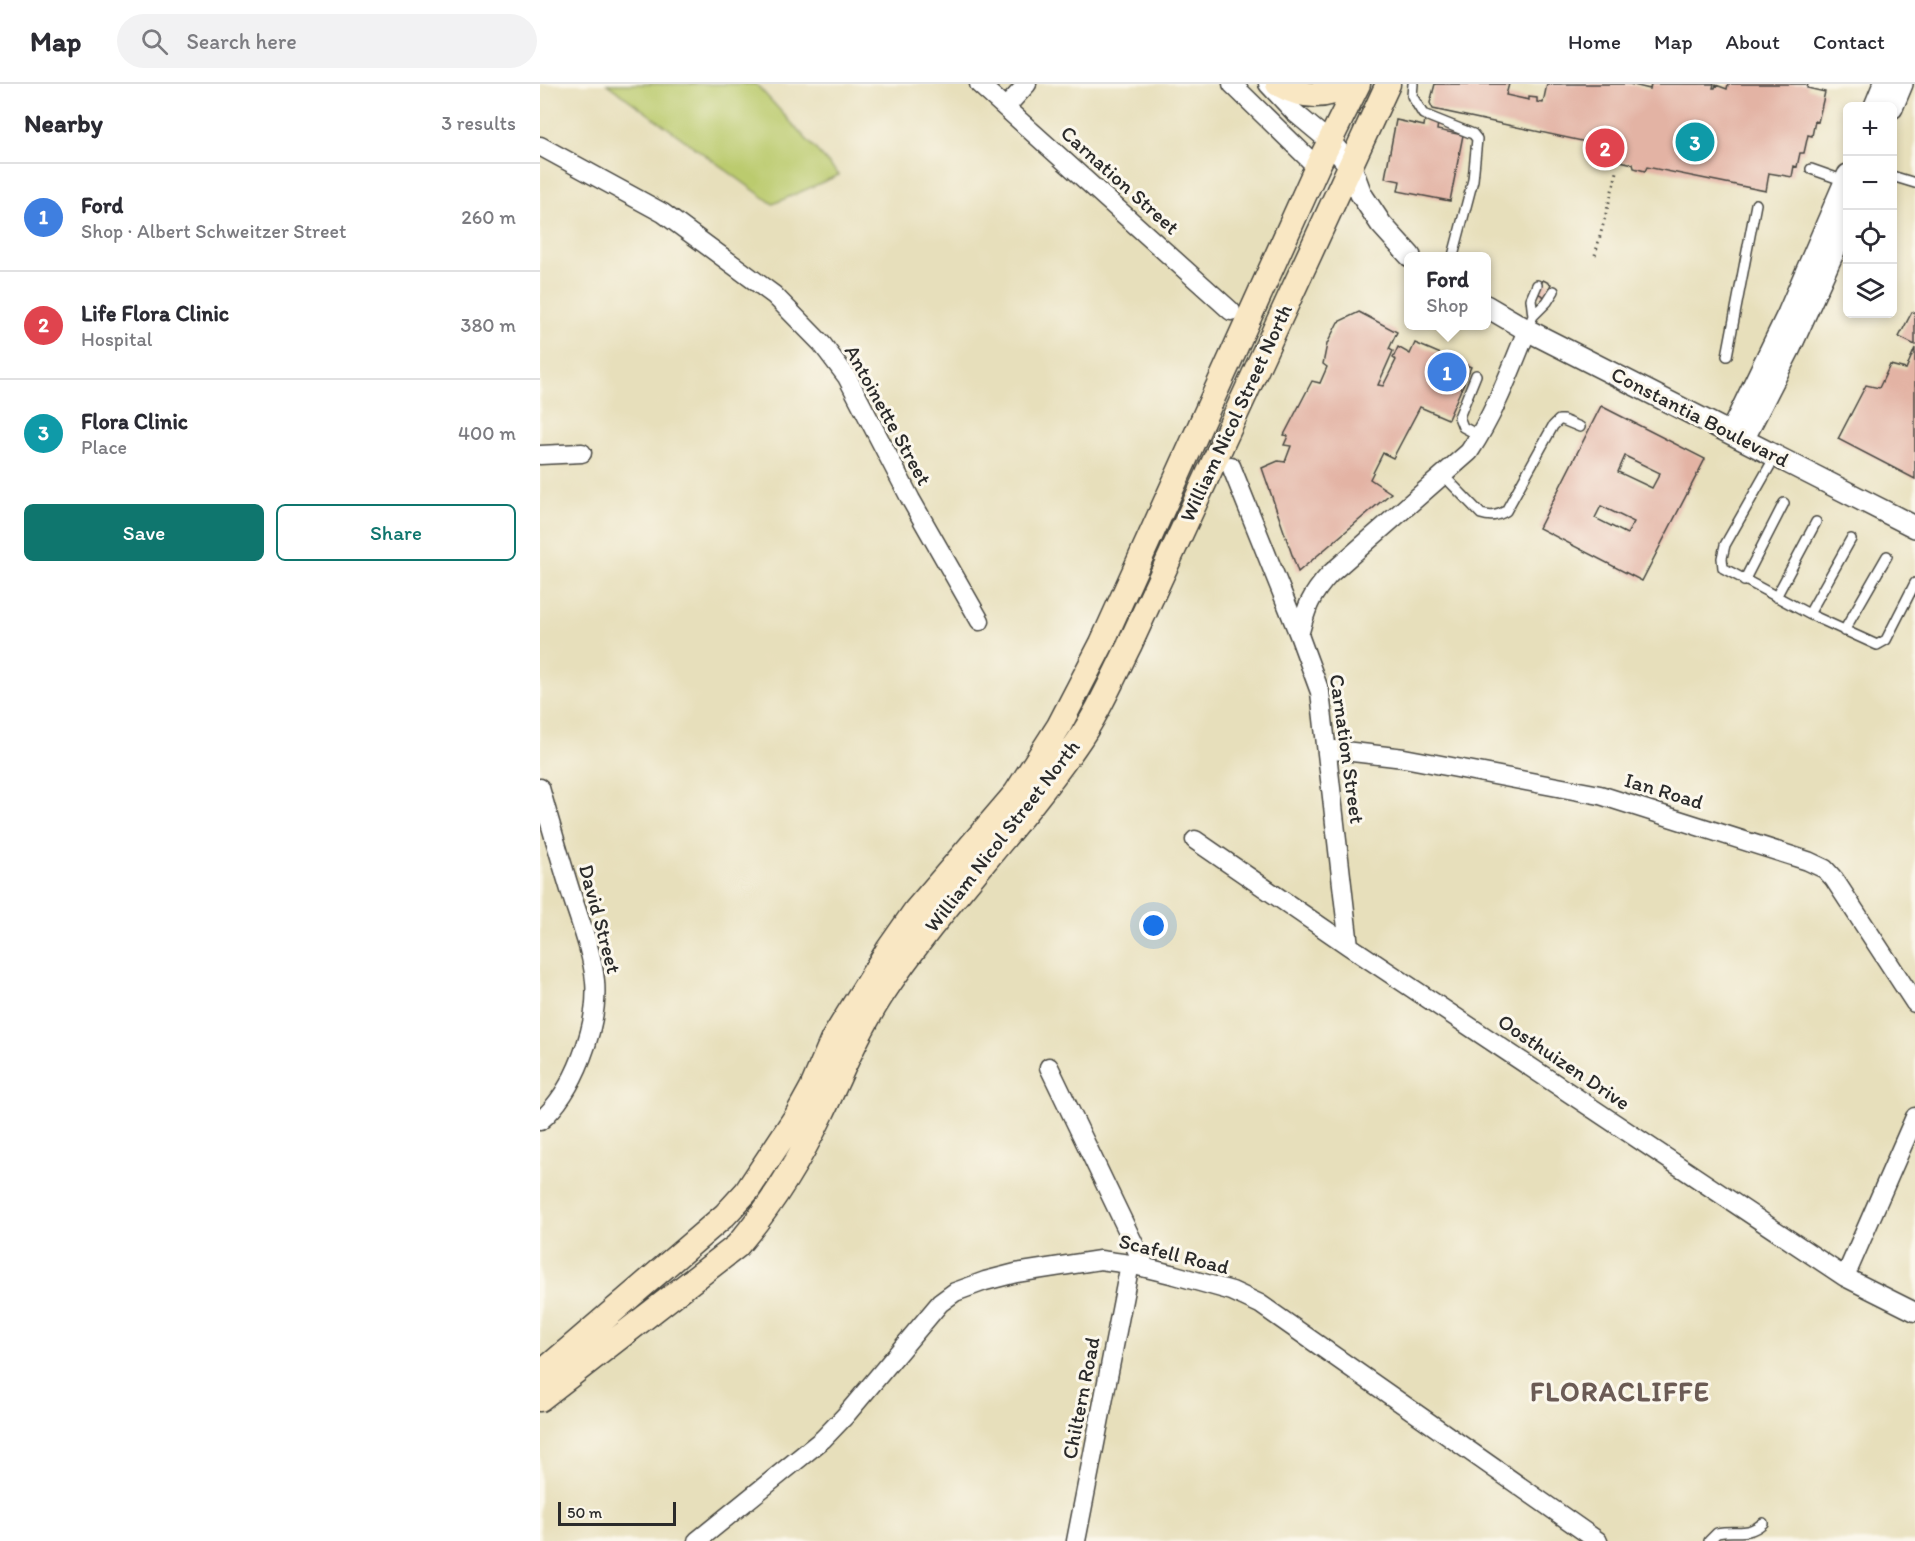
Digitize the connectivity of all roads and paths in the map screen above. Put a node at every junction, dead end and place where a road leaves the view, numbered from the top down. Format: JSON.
{"nodes":[{"id":1,"x":979,"y":84,"type":"edge"},
{"id":2,"x":1027,"y":84,"type":"edge"},
{"id":3,"x":1232,"y":84,"type":"edge"},
{"id":4,"x":1268,"y":84,"type":"edge"},
{"id":5,"x":1278,"y":84,"type":"edge"},
{"id":6,"x":1350,"y":84,"type":"edge"},
{"id":7,"x":1358,"y":84,"type":"edge"},
{"id":8,"x":1388,"y":84,"type":"edge"},
{"id":9,"x":1413,"y":84,"type":"edge"},
{"id":10,"x":1884,"y":84,"type":"edge"},
{"id":11,"x":1902,"y":84,"type":"edge"},
{"id":12,"x":1877,"y":102,"type":"edge"},
{"id":13,"x":1895,"y":102,"type":"edge"},
{"id":14,"x":1006,"y":107,"type":"junction"},
{"id":15,"x":1330,"y":142,"type":"junction"},
{"id":16,"x":540,"y":146,"type":"edge"},
{"id":17,"x":1317,"y":167,"type":"junction"},
{"id":18,"x":1811,"y":169,"type":"dead end"},
{"id":19,"x":1915,"y":171,"type":"edge"},
{"id":20,"x":1617,"y":172,"type":"dead end"},
{"id":21,"x":1897,"y":177,"type":"edge"},
{"id":22,"x":1843,"y":178,"type":"edge"},
{"id":23,"x":1351,"y":182,"type":"junction"},
{"id":24,"x":1913,"y":183,"type":"edge"},
{"id":25,"x":1843,"y":188,"type":"edge"},
{"id":26,"x":1756,"y":204,"type":"dead end"},
{"id":27,"x":1843,"y":231,"type":"edge"},
{"id":28,"x":1406,"y":252,"type":"edge"},
{"id":29,"x":1454,"y":252,"type":"edge"},
{"id":30,"x":1595,"y":255,"type":"dead end"},
{"id":31,"x":1537,"y":285,"type":"dead end"},
{"id":32,"x":1554,"y":291,"type":"dead end"},
{"id":33,"x":1491,"y":308,"type":"edge"},
{"id":34,"x":1231,"y":311,"type":"dead end"},
{"id":35,"x":1530,"y":323,"type":"junction"},
{"id":36,"x":1727,"y":356,"type":"dead end"},
{"id":37,"x":1476,"y":375,"type":"dead end"},
{"id":38,"x":1580,"y":427,"type":"dead end"},
{"id":39,"x":1737,"y":435,"type":"junction"},
{"id":40,"x":1480,"y":436,"type":"junction"},
{"id":41,"x":582,"y":453,"type":"dead end"},
{"id":42,"x":540,"y":455,"type":"edge"},
{"id":43,"x":1776,"y":455,"type":"junction"},
{"id":44,"x":1231,"y":465,"type":"dead end"},
{"id":45,"x":1444,"y":476,"type":"junction"},
{"id":46,"x":1784,"y":503,"type":"dead end"},
{"id":47,"x":1816,"y":522,"type":"dead end"},
{"id":48,"x":1915,"y":527,"type":"edge"},
{"id":49,"x":1851,"y":539,"type":"dead end"},
{"id":50,"x":1887,"y":556,"type":"dead end"},
{"id":51,"x":1744,"y":581,"type":"junction"},
{"id":52,"x":1915,"y":583,"type":"edge"},
{"id":53,"x":1776,"y":597,"type":"junction"},
{"id":54,"x":1809,"y":614,"type":"junction"},
{"id":55,"x":980,"y":621,"type":"dead end"},
{"id":56,"x":1844,"y":631,"type":"junction"},
{"id":57,"x":1299,"y":634,"type":"junction"},
{"id":58,"x":1327,"y":749,"type":"junction"},
{"id":59,"x":540,"y":788,"type":"edge"},
{"id":60,"x":1194,"y":840,"type":"dead end"},
{"id":61,"x":1349,"y":946,"type":"junction"},
{"id":62,"x":1915,"y":1002,"type":"edge"},
{"id":63,"x":1049,"y":1067,"type":"dead end"},
{"id":64,"x":1915,"y":1117,"type":"edge"},
{"id":65,"x":540,"y":1121,"type":"edge"},
{"id":66,"x":1137,"y":1265,"type":"junction"},
{"id":67,"x":1845,"y":1277,"type":"junction"},
{"id":68,"x":1915,"y":1312,"type":"edge"},
{"id":69,"x":540,"y":1374,"type":"edge"},
{"id":70,"x":540,"y":1400,"type":"edge"},
{"id":71,"x":1763,"y":1523,"type":"dead end"},
{"id":72,"x":697,"y":1541,"type":"edge"},
{"id":73,"x":1076,"y":1541,"type":"edge"},
{"id":74,"x":1598,"y":1541,"type":"edge"},
{"id":75,"x":1709,"y":1541,"type":"edge"}],
"edges":[{"from":1,"to":14,"type":"street","name":"Carnation Street"},
{"from":2,"to":14,"type":"street"},
{"from":3,"to":17,"type":"street"},
{"from":4,"to":15,"type":"street"},
{"from":5,"to":6,"type":"main road"},
{"from":7,"to":15,"type":"main road","name":"William Nicol Street North"},
{"from":8,"to":23,"type":"main road","name":"William Nicol Street North"},
{"from":9,"to":29,"type":"lane"},
{"from":10,"to":12,"type":"street"},
{"from":11,"to":13,"type":"street"},
{"from":14,"to":34,"type":"street","name":"Carnation Street"},
{"from":15,"to":17,"type":"main road","name":"William Nicol Street North"},
{"from":15,"to":23,"type":"street"},
{"from":16,"to":55,"type":"street","name":"Antoinette Street"},
{"from":17,"to":23,"type":"street"},
{"from":17,"to":69,"type":"main road","name":"William Nicol Street North"},
{"from":18,"to":22,"type":"lane"},
{"from":19,"to":24,"type":"lane"},
{"from":20,"to":30,"type":"path"},
{"from":21,"to":24,"type":"lane"},
{"from":23,"to":28,"type":"street"},
{"from":23,"to":70,"type":"main road","name":"William Nicol Street North"},
{"from":25,"to":39,"type":"street"},
{"from":26,"to":36,"type":"lane"},
{"from":27,"to":39,"type":"street"},
{"from":31,"to":35,"type":"lane"},
{"from":32,"to":35,"type":"lane"},
{"from":33,"to":35,"type":"street","name":"Constantia Boulevard"},
{"from":35,"to":39,"type":"street","name":"Constantia Boulevard"},
{"from":35,"to":40,"type":"street"},
{"from":37,"to":40,"type":"lane"},
{"from":38,"to":45,"type":"lane"},
{"from":39,"to":43,"type":"street","name":"Constantia Boulevard"},
{"from":40,"to":45,"type":"street"},
{"from":41,"to":42,"type":"street"},
{"from":43,"to":48,"type":"street","name":"Constantia Boulevard"},
{"from":43,"to":51,"type":"lane"},
{"from":44,"to":57,"type":"street","name":"Carnation Street"},
{"from":45,"to":57,"type":"street"},
{"from":46,"to":51,"type":"lane"},
{"from":47,"to":53,"type":"lane"},
{"from":49,"to":54,"type":"lane"},
{"from":50,"to":56,"type":"lane"},
{"from":51,"to":53,"type":"lane"},
{"from":52,"to":56,"type":"lane"},
{"from":53,"to":54,"type":"lane"},
{"from":54,"to":56,"type":"lane"},
{"from":57,"to":58,"type":"street","name":"Carnation Street"},
{"from":58,"to":61,"type":"street","name":"Carnation Street"},
{"from":58,"to":62,"type":"street","name":"Ian Road"},
{"from":59,"to":65,"type":"street","name":"David Street"},
{"from":60,"to":61,"type":"street","name":"Oosthuizen Drive"},
{"from":61,"to":67,"type":"street","name":"Oosthuizen Drive"},
{"from":63,"to":66,"type":"street"},
{"from":64,"to":67,"type":"street"},
{"from":66,"to":72,"type":"street","name":"Scafell Road"},
{"from":66,"to":73,"type":"street","name":"Chiltern Road"},
{"from":66,"to":74,"type":"street","name":"Scafell Road"},
{"from":67,"to":68,"type":"street","name":"Oosthuizen Drive"},
{"from":71,"to":75,"type":"lane"}]}
